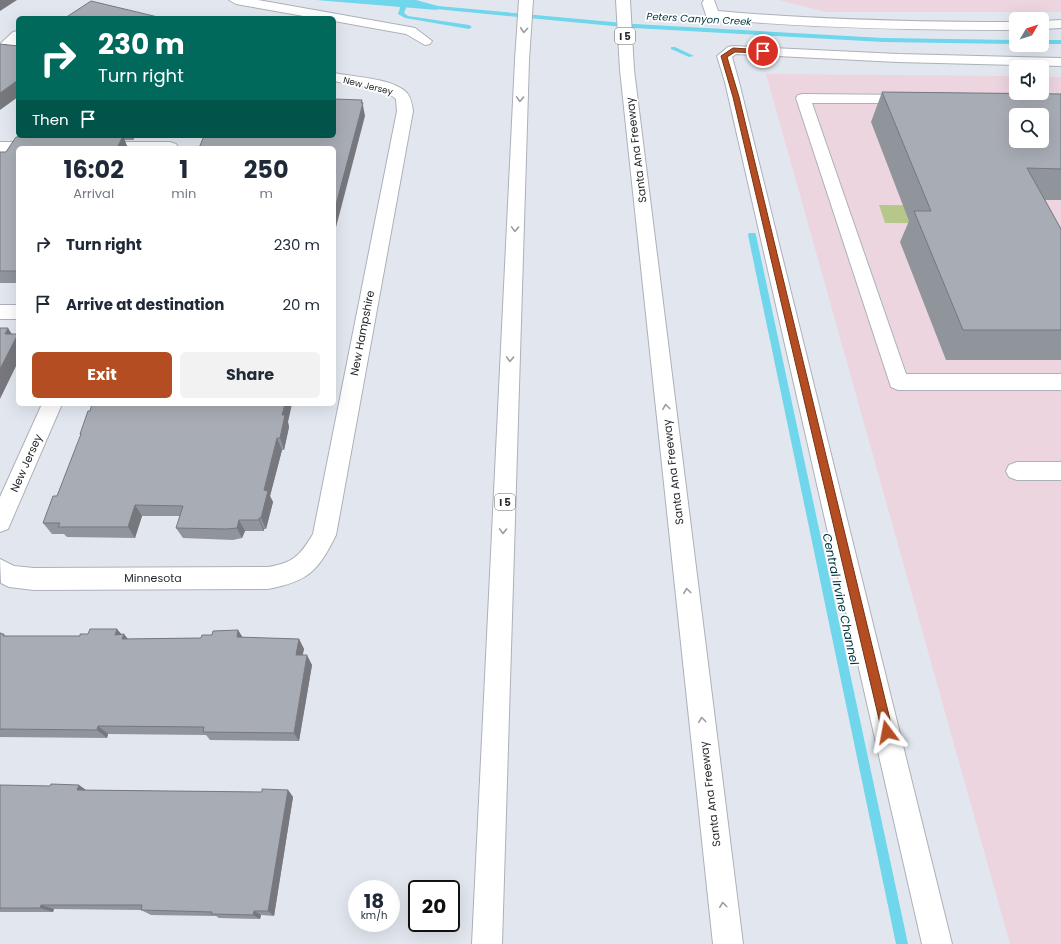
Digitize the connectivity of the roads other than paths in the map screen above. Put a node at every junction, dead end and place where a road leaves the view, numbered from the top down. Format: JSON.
{"nodes":[{"id":1,"x":236,"y":0,"type":"edge"},
{"id":2,"x":526,"y":0,"type":"edge"},
{"id":3,"x":623,"y":1,"type":"edge"},
{"id":4,"x":709,"y":3,"type":"dead end"},
{"id":5,"x":326,"y":16,"type":"edge"},
{"id":6,"x":336,"y":18,"type":"edge"},
{"id":7,"x":1061,"y":24,"type":"edge"},
{"id":8,"x":1049,"y":25,"type":"edge"},
{"id":9,"x":1009,"y":26,"type":"edge"},
{"id":10,"x":16,"y":37,"type":"edge"},
{"id":11,"x":425,"y":41,"type":"dead end"},
{"id":12,"x":0,"y":52,"type":"edge"},
{"id":13,"x":1061,"y":62,"type":"edge"},
{"id":14,"x":336,"y":78,"type":"edge"},
{"id":15,"x":401,"y":95,"type":"joint"},
{"id":16,"x":928,"y":100,"type":"edge"},
{"id":17,"x":172,"y":144,"type":"edge"},
{"id":18,"x":114,"y":146,"type":"edge"},
{"id":19,"x":0,"y":147,"type":"edge"},
{"id":20,"x":16,"y":147,"type":"edge"},
{"id":21,"x":0,"y":312,"type":"edge"},
{"id":22,"x":16,"y":312,"type":"edge"},
{"id":23,"x":1061,"y":382,"type":"edge"},
{"id":24,"x":51,"y":406,"type":"edge"},
{"id":25,"x":1017,"y":471,"type":"dead end"},
{"id":26,"x":1061,"y":472,"type":"edge"},
{"id":27,"x":0,"y":522,"type":"edge"},
{"id":28,"x":305,"y":566,"type":"joint"},
{"id":29,"x":0,"y":569,"type":"edge"},
{"id":30,"x":487,"y":944,"type":"edge"},
{"id":31,"x":728,"y":944,"type":"edge"},
{"id":32,"x":937,"y":944,"type":"edge"}],
"edges":[{"from":1,"to":5,"type":"main road"},
{"from":2,"to":30,"type":"main road","number":"I 5","one_way":true},
{"from":31,"to":3,"type":"main road","name":"Santa Ana Freeway","number":"I 5","one_way":true},
{"from":4,"to":9,"type":"main road"},
{"from":6,"to":11,"type":"main road"},
{"from":7,"to":8,"type":"main road"},
{"from":10,"to":12,"type":"main road"},
{"from":13,"to":32,"type":"main road"},
{"from":14,"to":15,"type":"main road","name":"New Jersey"},
{"from":15,"to":28,"type":"main road","name":"New Hampshire"},
{"from":16,"to":23,"type":"main road"},
{"from":17,"to":18,"type":"main road"},
{"from":19,"to":20,"type":"main road"},
{"from":21,"to":22,"type":"main road"},
{"from":24,"to":27,"type":"main road","name":"New Jersey"},
{"from":25,"to":26,"type":"main road"},
{"from":28,"to":29,"type":"main road","name":"Minnesota"}]}
